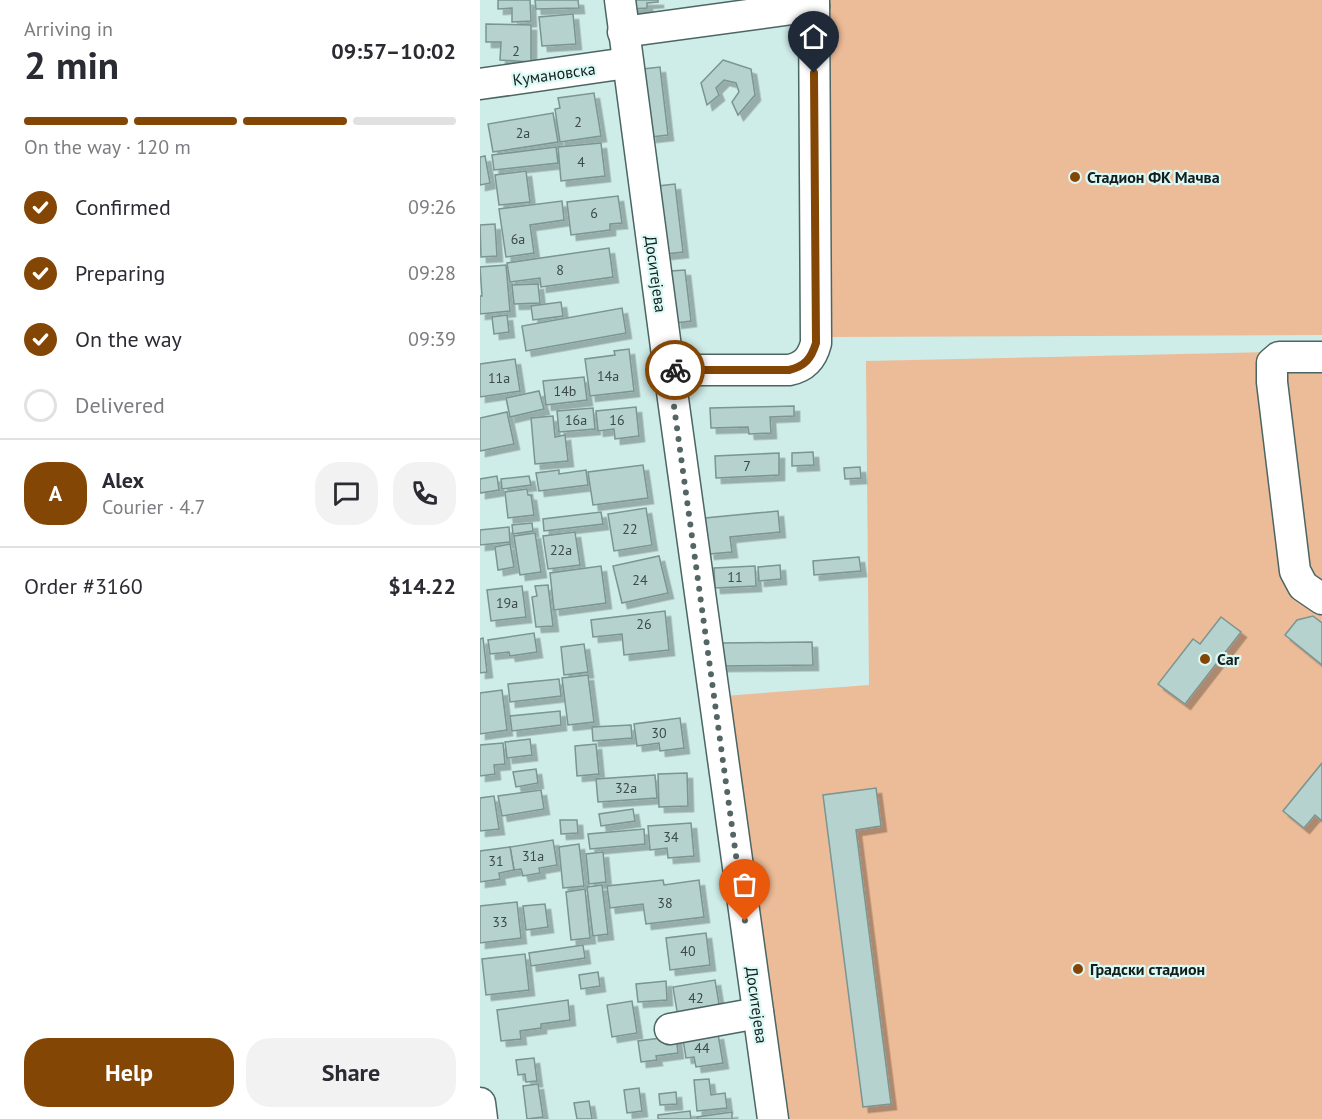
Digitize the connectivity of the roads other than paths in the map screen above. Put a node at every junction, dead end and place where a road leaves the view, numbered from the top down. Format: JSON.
{"nodes":[{"id":1,"x":620,"y":0,"type":"edge"},
{"id":2,"x":814,"y":3,"type":"edge"},
{"id":3,"x":623,"y":32,"type":"junction"},
{"id":4,"x":627,"y":63,"type":"junction"},
{"id":5,"x":480,"y":84,"type":"edge"},
{"id":6,"x":1322,"y":357,"type":"edge"},
{"id":7,"x":669,"y":370,"type":"junction"},
{"id":8,"x":1322,"y":599,"type":"edge"},
{"id":9,"x":758,"y":1013,"type":"junction"},
{"id":10,"x":670,"y":1029,"type":"dead end"},
{"id":11,"x":480,"y":1103,"type":"edge"},
{"id":12,"x":482,"y":1119,"type":"edge"},
{"id":13,"x":773,"y":1119,"type":"edge"}],
"edges":[{"from":1,"to":3,"type":"street","name":"Доситејева"},
{"from":2,"to":3,"type":"street"},
{"from":2,"to":7,"type":"street"},
{"from":3,"to":4,"type":"street","name":"Доситејева"},
{"from":4,"to":5,"type":"street","name":"Кумановска"},
{"from":4,"to":7,"type":"street","name":"Доситејева"},
{"from":6,"to":8,"type":"street"},
{"from":7,"to":9,"type":"street","name":"Доситејева"},
{"from":9,"to":10,"type":"street"},
{"from":9,"to":13,"type":"street","name":"Доситејева"},
{"from":11,"to":12,"type":"street"}]}
